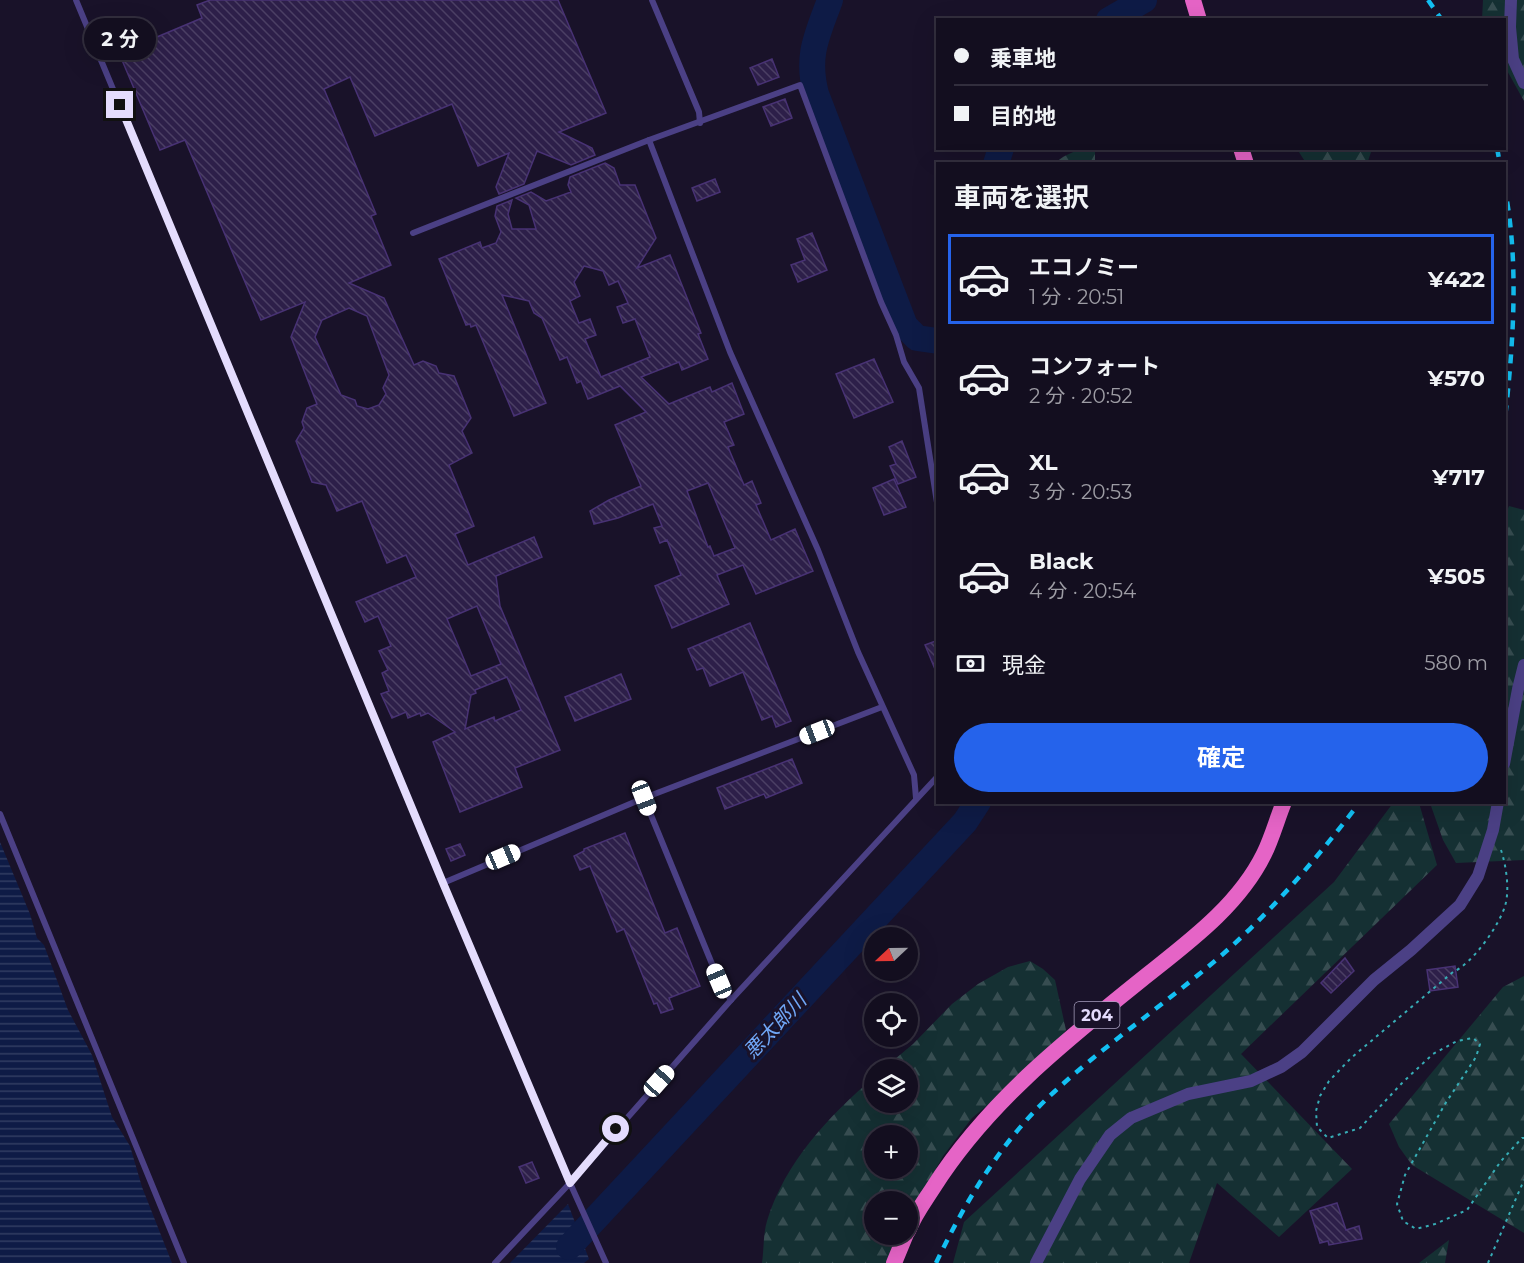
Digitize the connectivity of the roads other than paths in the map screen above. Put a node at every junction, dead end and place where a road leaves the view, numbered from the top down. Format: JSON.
{"nodes":[{"id":1,"x":76,"y":0,"type":"edge"},
{"id":2,"x":652,"y":0,"type":"edge"},
{"id":3,"x":1193,"y":0,"type":"edge"},
{"id":4,"x":1511,"y":0,"type":"edge"},
{"id":5,"x":1198,"y":18,"type":"edge"},
{"id":6,"x":1524,"y":83,"type":"edge"},
{"id":7,"x":700,"y":123,"type":"junction"},
{"id":8,"x":649,"y":140,"type":"junction"},
{"id":9,"x":413,"y":233,"type":"dead end"},
{"id":10,"x":936,"y":496,"type":"edge"},
{"id":11,"x":1524,"y":665,"type":"edge"},
{"id":12,"x":882,"y":707,"type":"junction"},
{"id":13,"x":1506,"y":754,"type":"edge"},
{"id":14,"x":936,"y":778,"type":"edge"},
{"id":15,"x":644,"y":798,"type":"junction"},
{"id":16,"x":916,"y":798,"type":"junction"},
{"id":17,"x":1283,"y":804,"type":"edge"},
{"id":18,"x":1498,"y":804,"type":"edge"},
{"id":19,"x":0,"y":814,"type":"edge"},
{"id":20,"x":443,"y":883,"type":"junction"},
{"id":21,"x":731,"y":1000,"type":"junction"},
{"id":22,"x":570,"y":1183,"type":"junction"},
{"id":23,"x":918,"y":1210,"type":"edge"},
{"id":24,"x":902,"y":1245,"type":"edge"},
{"id":25,"x":184,"y":1263,"type":"edge"},
{"id":26,"x":495,"y":1263,"type":"edge"},
{"id":27,"x":606,"y":1263,"type":"edge"},
{"id":28,"x":894,"y":1263,"type":"edge"},
{"id":29,"x":1036,"y":1263,"type":"edge"}],
"edges":[{"from":1,"to":20,"type":"lane"},
{"from":2,"to":7,"type":"lane"},
{"from":3,"to":5,"type":"highway"},
{"from":4,"to":6,"type":"street"},
{"from":7,"to":8,"type":"lane"},
{"from":7,"to":10,"type":"lane"},
{"from":8,"to":9,"type":"lane"},
{"from":8,"to":12,"type":"lane"},
{"from":11,"to":13,"type":"street"},
{"from":12,"to":15,"type":"lane"},
{"from":12,"to":16,"type":"lane"},
{"from":14,"to":16,"type":"lane"},
{"from":15,"to":20,"type":"lane"},
{"from":15,"to":21,"type":"lane"},
{"from":16,"to":21,"type":"lane"},
{"from":17,"to":23,"type":"highway","number":"204"},
{"from":18,"to":29,"type":"street"},
{"from":19,"to":25,"type":"lane"},
{"from":20,"to":22,"type":"lane"},
{"from":21,"to":22,"type":"lane"},
{"from":22,"to":26,"type":"lane"},
{"from":22,"to":27,"type":"lane"},
{"from":24,"to":28,"type":"highway","number":"204"}]}
